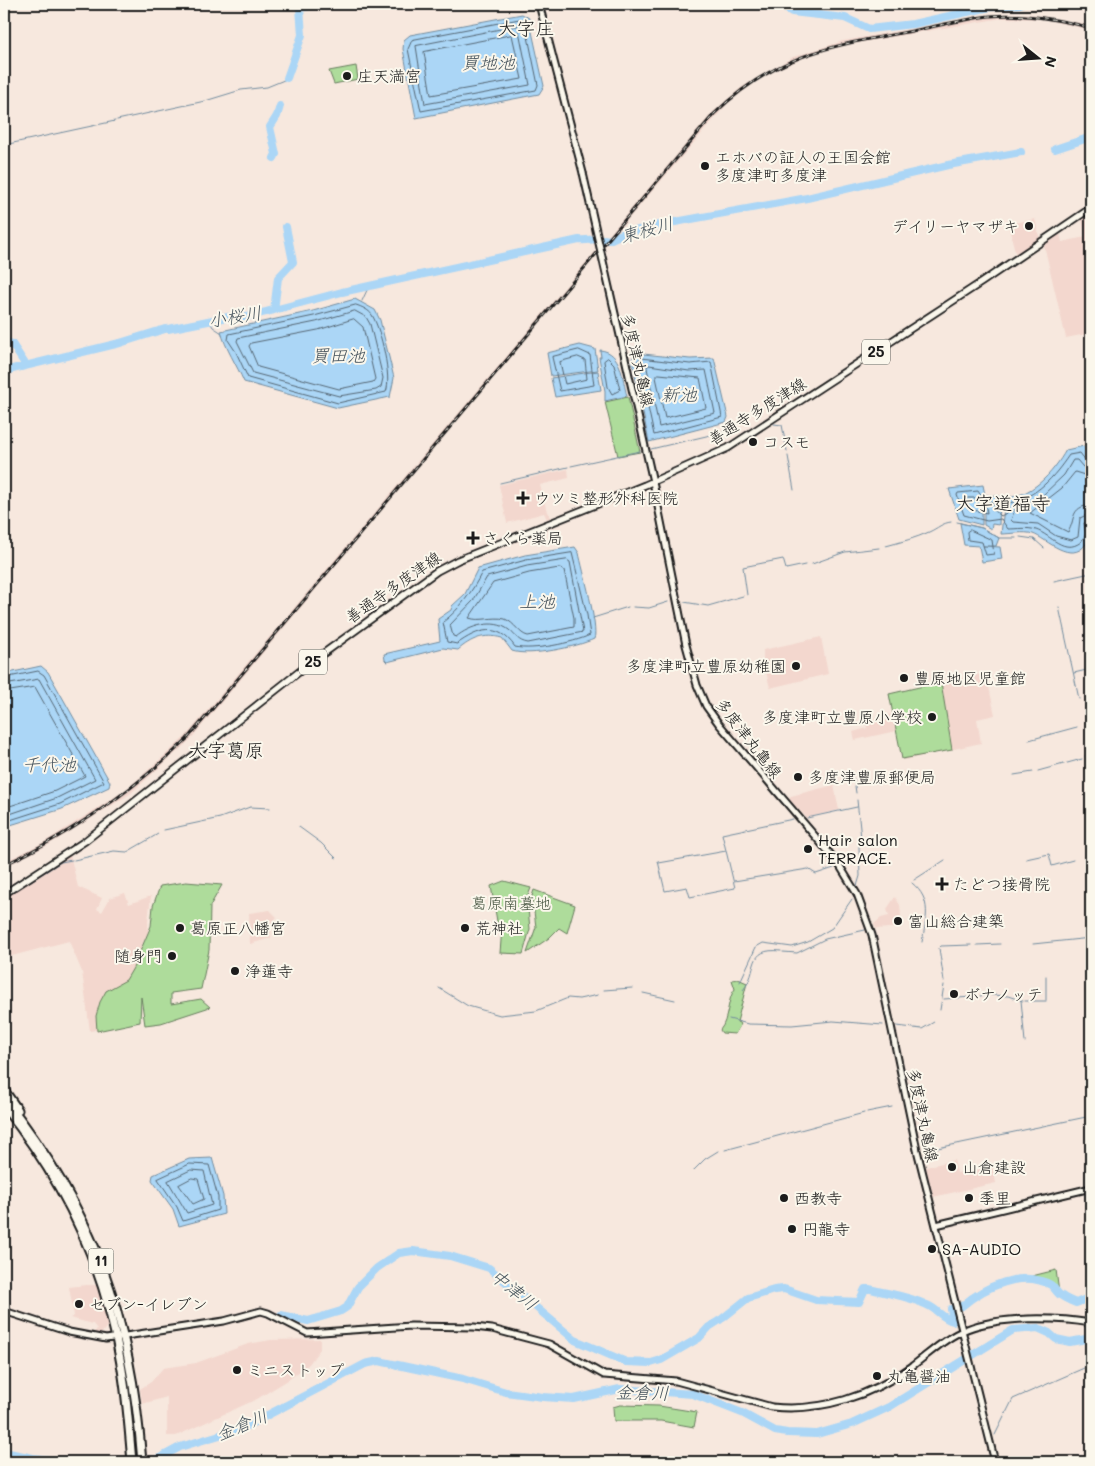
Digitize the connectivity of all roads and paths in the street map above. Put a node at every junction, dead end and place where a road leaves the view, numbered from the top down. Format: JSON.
{"nodes":[{"id":1,"x":540,"y":4,"type":"edge"},
{"id":2,"x":1091,"y":208,"type":"edge"},
{"id":3,"x":653,"y":482,"type":"junction"},
{"id":4,"x":4,"y":894,"type":"edge"},
{"id":5,"x":4,"y":1090,"type":"edge"},
{"id":6,"x":4,"y":1098,"type":"edge"},
{"id":7,"x":4,"y":1107,"type":"edge"},
{"id":8,"x":4,"y":1114,"type":"edge"},
{"id":9,"x":37,"y":1151,"type":"junction"},
{"id":10,"x":55,"y":1168,"type":"junction"},
{"id":11,"x":1091,"y":1188,"type":"edge"},
{"id":12,"x":936,"y":1225,"type":"junction"},
{"id":13,"x":4,"y":1311,"type":"edge"},
{"id":14,"x":1091,"y":1323,"type":"edge"},
{"id":15,"x":962,"y":1331,"type":"junction"},
{"id":16,"x":120,"y":1338,"type":"junction"},
{"id":17,"x":132,"y":1462,"type":"edge"},
{"id":18,"x":142,"y":1462,"type":"edge"},
{"id":19,"x":994,"y":1462,"type":"edge"}],
"edges":[{"from":1,"to":3,"type":"main road","name":"多度津丸亀線","bridge":true},
{"from":2,"to":3,"type":"main road","name":"善通寺多度津線","number":"25"},
{"from":3,"to":4,"type":"main road","name":"善通寺多度津線","number":"25"},
{"from":3,"to":12,"type":"main road","name":"多度津丸亀線"},
{"from":5,"to":10,"type":"highway"},
{"from":6,"to":10,"type":"highway","number":"11"},
{"from":7,"to":9,"type":"highway","number":"11"},
{"from":8,"to":9,"type":"highway"},
{"from":9,"to":16,"type":"highway","number":"11"},
{"from":10,"to":16,"type":"highway","number":"11"},
{"from":11,"to":12,"type":"main road"},
{"from":12,"to":15,"type":"main road","name":"多度津丸亀線"},
{"from":13,"to":16,"type":"main road"},
{"from":14,"to":15,"type":"main road"},
{"from":15,"to":16,"type":"main road"},
{"from":15,"to":19,"type":"main road","name":"多度津丸亀線"},
{"from":16,"to":17,"type":"highway","number":"11"},
{"from":16,"to":18,"type":"highway","number":"11"}]}
